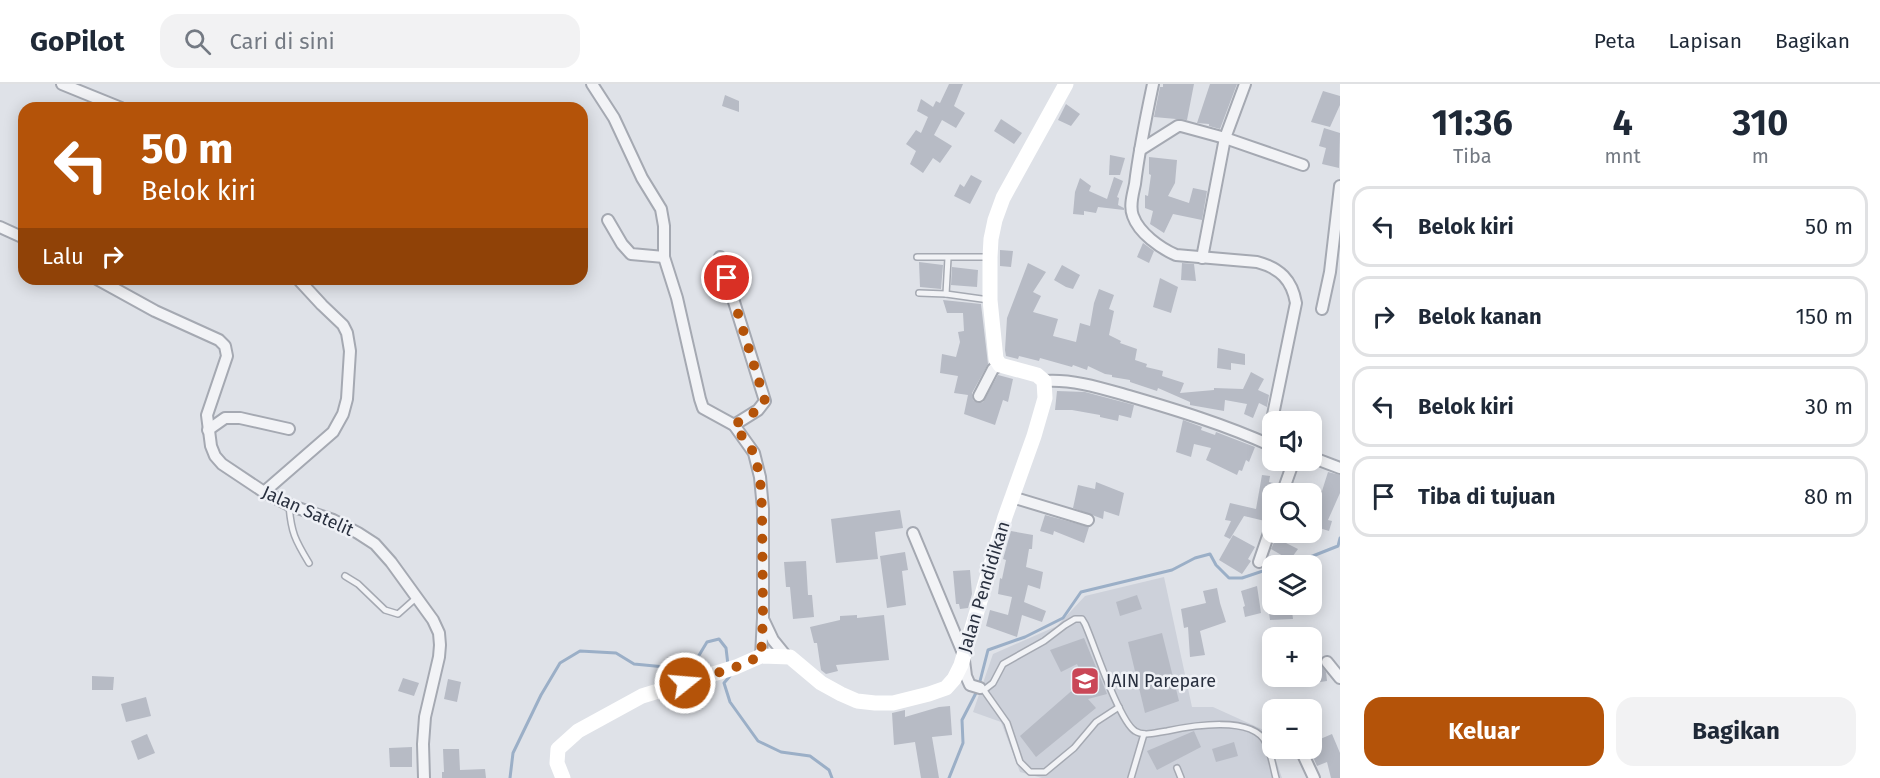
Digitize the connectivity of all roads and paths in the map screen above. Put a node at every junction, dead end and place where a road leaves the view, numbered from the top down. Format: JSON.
{"nodes":[{"id":1,"x":62,"y":84,"type":"edge"},
{"id":2,"x":592,"y":84,"type":"edge"},
{"id":3,"x":1153,"y":84,"type":"edge"},
{"id":4,"x":1245,"y":84,"type":"edge"},
{"id":5,"x":1061,"y":86,"type":"edge"},
{"id":6,"x":106,"y":102,"type":"edge"},
{"id":7,"x":1226,"y":138,"type":"junction"},
{"id":8,"x":1140,"y":150,"type":"junction"},
{"id":9,"x":1303,"y":165,"type":"dead end"},
{"id":10,"x":1340,"y":190,"type":"edge"},
{"id":11,"x":608,"y":220,"type":"dead end"},
{"id":12,"x":0,"y":227,"type":"edge"},
{"id":13,"x":18,"y":235,"type":"edge"},
{"id":14,"x":664,"y":257,"type":"junction"},
{"id":15,"x":720,"y":257,"type":"dead end"},
{"id":16,"x":917,"y":257,"type":"dead end"},
{"id":17,"x":990,"y":257,"type":"junction"},
{"id":18,"x":948,"y":258,"type":"junction"},
{"id":19,"x":1202,"y":258,"type":"junction"},
{"id":20,"x":108,"y":285,"type":"edge"},
{"id":21,"x":304,"y":285,"type":"edge"},
{"id":22,"x":919,"y":292,"type":"dead end"},
{"id":23,"x":946,"y":294,"type":"junction"},
{"id":24,"x":990,"y":300,"type":"junction"},
{"id":25,"x":1322,"y":309,"type":"dead end"},
{"id":26,"x":1000,"y":365,"type":"junction"},
{"id":27,"x":1044,"y":381,"type":"junction"},
{"id":28,"x":979,"y":396,"type":"dead end"},
{"id":29,"x":1276,"y":411,"type":"edge"},
{"id":30,"x":734,"y":425,"type":"junction"},
{"id":31,"x":289,"y":429,"type":"dead end"},
{"id":32,"x":208,"y":430,"type":"junction"},
{"id":33,"x":1262,"y":442,"type":"edge"},
{"id":34,"x":1322,"y":461,"type":"edge"},
{"id":35,"x":1340,"y":468,"type":"edge"},
{"id":36,"x":264,"y":492,"type":"junction"},
{"id":37,"x":1012,"y":497,"type":"junction"},
{"id":38,"x":289,"y":505,"type":"junction"},
{"id":39,"x":1088,"y":520,"type":"dead end"},
{"id":40,"x":913,"y":533,"type":"dead end"},
{"id":41,"x":1266,"y":543,"type":"edge"},
{"id":42,"x":1259,"y":562,"type":"dead end"},
{"id":43,"x":309,"y":563,"type":"dead end"},
{"id":44,"x":345,"y":576,"type":"dead end"},
{"id":45,"x":416,"y":598,"type":"junction"},
{"id":46,"x":763,"y":618,"type":"junction"},
{"id":47,"x":963,"y":653,"type":"junction"},
{"id":48,"x":761,"y":656,"type":"junction"},
{"id":49,"x":786,"y":656,"type":"junction"},
{"id":50,"x":1327,"y":662,"type":"dead end"},
{"id":51,"x":1340,"y":678,"type":"edge"},
{"id":52,"x":978,"y":688,"type":"junction"},
{"id":53,"x":1119,"y":707,"type":"junction"},
{"id":54,"x":1144,"y":734,"type":"junction"},
{"id":55,"x":1305,"y":759,"type":"edge"},
{"id":56,"x":1177,"y":768,"type":"dead end"},
{"id":57,"x":424,"y":778,"type":"edge"},
{"id":58,"x":563,"y":778,"type":"edge"},
{"id":59,"x":1131,"y":778,"type":"edge"},
{"id":60,"x":1181,"y":778,"type":"edge"},
{"id":61,"x":1276,"y":778,"type":"edge"},
{"id":62,"x":1314,"y":778,"type":"edge"}],
"edges":[{"from":1,"to":6,"type":"street"},
{"from":2,"to":14,"type":"street"},
{"from":3,"to":8,"type":"street"},
{"from":4,"to":7,"type":"street"},
{"from":5,"to":17,"type":"street"},
{"from":7,"to":8,"type":"street"},
{"from":7,"to":9,"type":"street"},
{"from":7,"to":19,"type":"street"},
{"from":8,"to":19,"type":"street"},
{"from":10,"to":25,"type":"street"},
{"from":11,"to":14,"type":"street"},
{"from":12,"to":13,"type":"street"},
{"from":14,"to":30,"type":"street"},
{"from":15,"to":30,"type":"street"},
{"from":16,"to":18,"type":"lane"},
{"from":17,"to":18,"type":"lane"},
{"from":17,"to":24,"type":"street"},
{"from":18,"to":23,"type":"lane"},
{"from":19,"to":29,"type":"street"},
{"from":20,"to":32,"type":"street","name":"Jalan Satelit"},
{"from":21,"to":36,"type":"street"},
{"from":22,"to":23,"type":"lane"},
{"from":23,"to":24,"type":"lane"},
{"from":24,"to":26,"type":"street"},
{"from":26,"to":27,"type":"street"},
{"from":26,"to":28,"type":"street"},
{"from":27,"to":33,"type":"street"},
{"from":27,"to":37,"type":"street","name":"Jalan Pendidikan"},
{"from":30,"to":46,"type":"street"},
{"from":31,"to":32,"type":"street"},
{"from":32,"to":36,"type":"street","name":"Jalan Satelit"},
{"from":34,"to":35,"type":"street"},
{"from":36,"to":38,"type":"street","name":"Jalan Satelit"},
{"from":37,"to":39,"type":"street"},
{"from":37,"to":47,"type":"street","name":"Jalan Pendidikan"},
{"from":38,"to":43,"type":"lane"},
{"from":38,"to":45,"type":"street","name":"Jalan Satelit"},
{"from":40,"to":47,"type":"street"},
{"from":41,"to":42,"type":"street"},
{"from":44,"to":45,"type":"lane"},
{"from":45,"to":57,"type":"street","name":"Jalan Satelit"},
{"from":46,"to":48,"type":"street"},
{"from":46,"to":49,"type":"street"},
{"from":47,"to":49,"type":"street","name":"Jalan Pendidikan"},
{"from":47,"to":52,"type":"street"},
{"from":48,"to":49,"type":"street"},
{"from":48,"to":58,"type":"street"},
{"from":50,"to":51,"type":"street"},
{"from":52,"to":53,"type":"lane"},
{"from":52,"to":53,"type":"lane"},
{"from":53,"to":54,"type":"lane"},
{"from":54,"to":59,"type":"lane"},
{"from":54,"to":61,"type":"lane"},
{"from":55,"to":62,"type":"street"},
{"from":56,"to":60,"type":"lane"}]}
